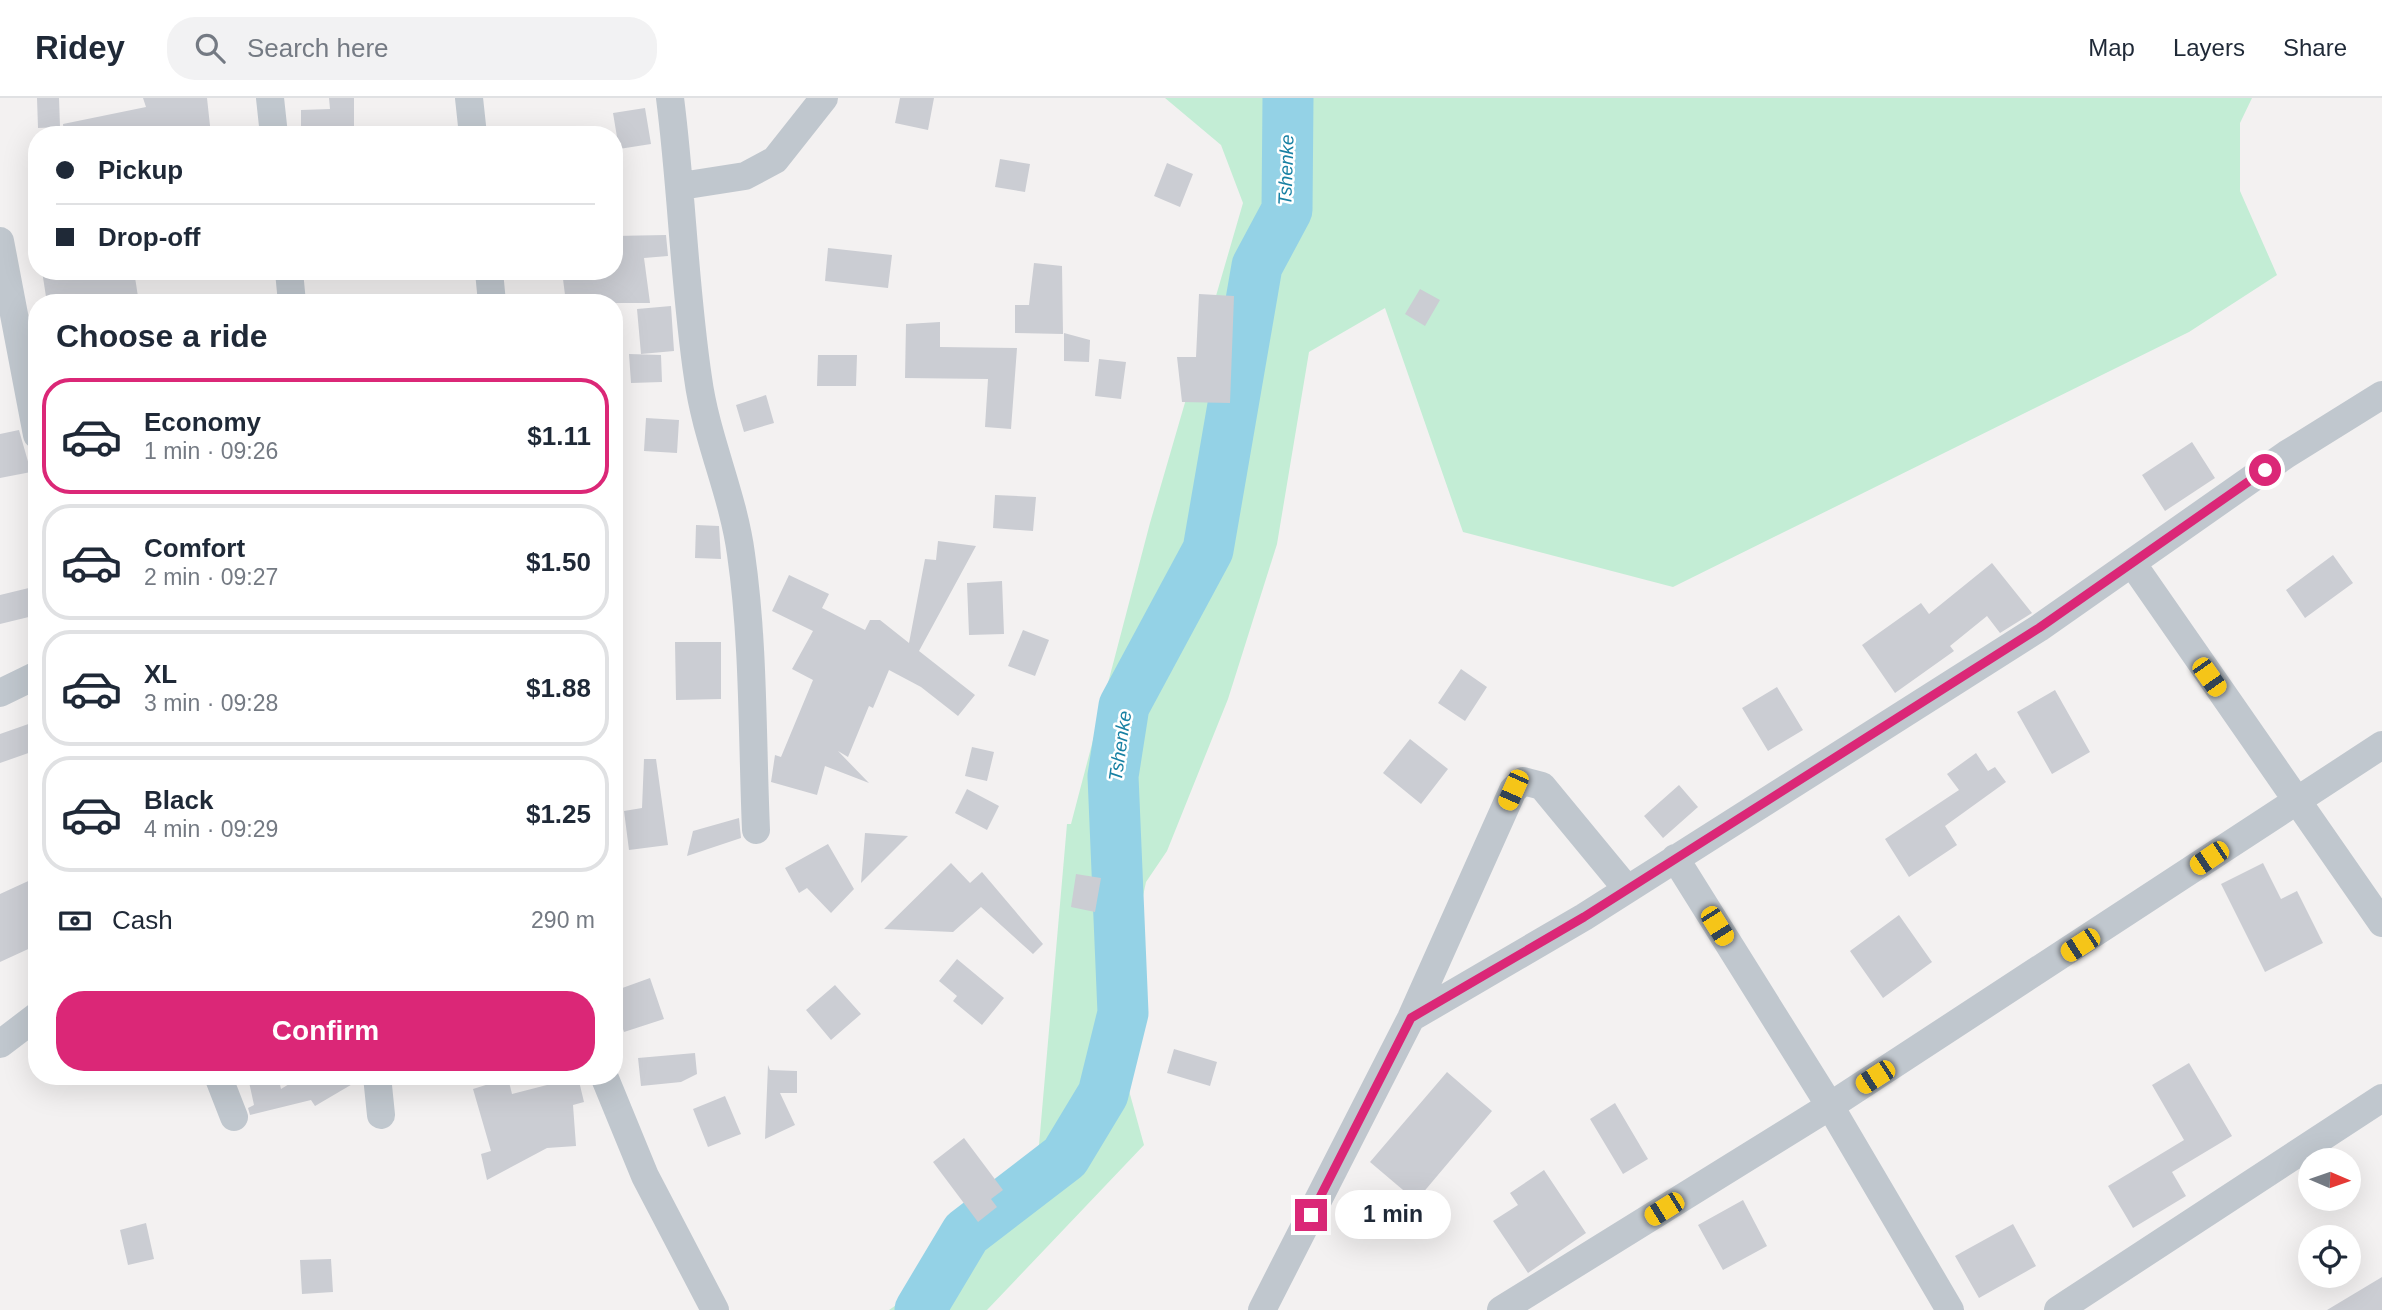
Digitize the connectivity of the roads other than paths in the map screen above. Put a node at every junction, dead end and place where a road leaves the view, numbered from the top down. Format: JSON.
{"nodes":[{"id":1,"x":270,"y":98,"type":"edge"},
{"id":2,"x":469,"y":98,"type":"edge"},
{"id":3,"x":670,"y":98,"type":"edge"},
{"id":4,"x":824,"y":98,"type":"edge"},
{"id":5,"x":273,"y":126,"type":"edge"},
{"id":6,"x":473,"y":126,"type":"edge"},
{"id":7,"x":681,"y":186,"type":"junction"},
{"id":8,"x":0,"y":241,"type":"edge"},
{"id":9,"x":28,"y":388,"type":"edge"},
{"id":10,"x":2382,"y":395,"type":"edge"},
{"id":11,"x":2132,"y":563,"type":"junction"},
{"id":12,"x":28,"y":679,"type":"edge"},
{"id":13,"x":0,"y":693,"type":"edge"},
{"id":14,"x":2382,"y":745,"type":"edge"},
{"id":15,"x":2295,"y":800,"type":"junction"},
{"id":16,"x":756,"y":830,"type":"dead end"},
{"id":17,"x":1675,"y":858,"type":"junction"},
{"id":18,"x":1627,"y":889,"type":"junction"},
{"id":19,"x":2382,"y":923,"type":"edge"},
{"id":20,"x":1411,"y":1018,"type":"junction"},
{"id":21,"x":28,"y":1023,"type":"edge"},
{"id":22,"x":0,"y":1044,"type":"edge"},
{"id":23,"x":222,"y":1085,"type":"edge"},
{"id":24,"x":378,"y":1085,"type":"edge"},
{"id":25,"x":608,"y":1085,"type":"edge"},
{"id":26,"x":2382,"y":1098,"type":"edge"},
{"id":27,"x":1830,"y":1106,"type":"junction"},
{"id":28,"x":382,"y":1115,"type":"dead end"},
{"id":29,"x":234,"y":1117,"type":"dead end"},
{"id":30,"x":715,"y":1310,"type":"edge"},
{"id":31,"x":1262,"y":1310,"type":"edge"},
{"id":32,"x":1500,"y":1310,"type":"edge"},
{"id":33,"x":1950,"y":1310,"type":"edge"},
{"id":34,"x":2057,"y":1310,"type":"edge"}],
"edges":[{"from":1,"to":5,"type":"street"},
{"from":2,"to":6,"type":"street"},
{"from":3,"to":7,"type":"street"},
{"from":4,"to":7,"type":"street"},
{"from":7,"to":16,"type":"street"},
{"from":8,"to":9,"type":"street"},
{"from":10,"to":11,"type":"street"},
{"from":11,"to":15,"type":"street"},
{"from":11,"to":17,"type":"street"},
{"from":12,"to":13,"type":"street"},
{"from":14,"to":15,"type":"street"},
{"from":15,"to":19,"type":"street"},
{"from":15,"to":27,"type":"street"},
{"from":17,"to":18,"type":"street"},
{"from":17,"to":27,"type":"street"},
{"from":18,"to":20,"type":"street"},
{"from":18,"to":20,"type":"street"},
{"from":20,"to":31,"type":"street"},
{"from":21,"to":22,"type":"street"},
{"from":23,"to":29,"type":"street"},
{"from":24,"to":28,"type":"street"},
{"from":25,"to":30,"type":"street"},
{"from":26,"to":34,"type":"street"},
{"from":27,"to":32,"type":"street"},
{"from":27,"to":33,"type":"street"}]}
